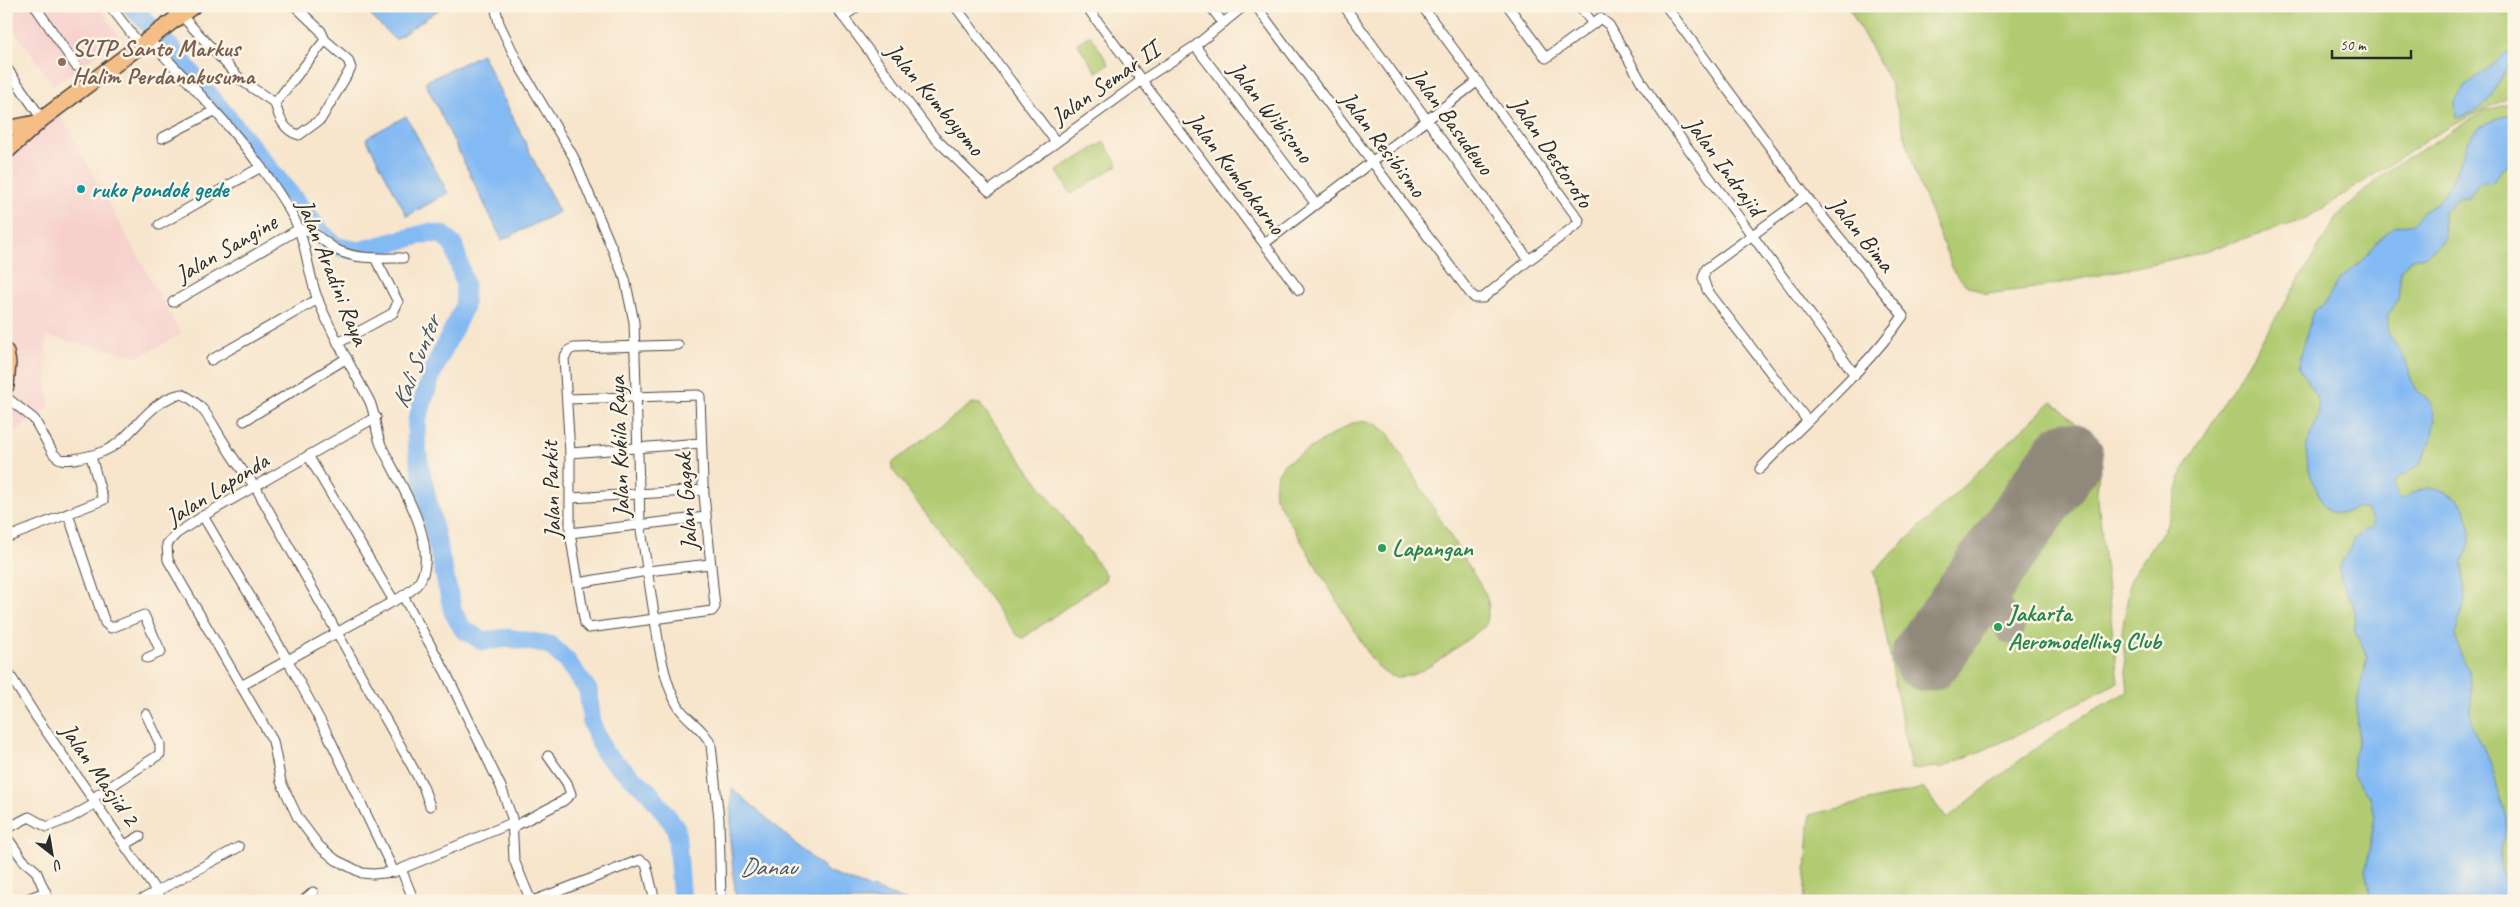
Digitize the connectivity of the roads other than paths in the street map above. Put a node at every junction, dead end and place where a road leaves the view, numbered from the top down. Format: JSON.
{"nodes":[{"id":1,"x":35,"y":6,"type":"edge"},
{"id":2,"x":110,"y":6,"type":"edge"},
{"id":3,"x":296,"y":6,"type":"edge"},
{"id":4,"x":495,"y":6,"type":"edge"},
{"id":5,"x":835,"y":6,"type":"edge"},
{"id":6,"x":858,"y":6,"type":"edge"},
{"id":7,"x":955,"y":6,"type":"edge"},
{"id":8,"x":1086,"y":6,"type":"edge"},
{"id":9,"x":1210,"y":6,"type":"edge"},
{"id":10,"x":1244,"y":6,"type":"edge"},
{"id":11,"x":1256,"y":6,"type":"edge"},
{"id":12,"x":1344,"y":6,"type":"edge"},
{"id":13,"x":1422,"y":6,"type":"edge"},
{"id":14,"x":1508,"y":6,"type":"edge"},
{"id":15,"x":1580,"y":6,"type":"edge"},
{"id":16,"x":1666,"y":6,"type":"edge"},
{"id":17,"x":178,"y":13,"type":"edge"},
{"id":18,"x":843,"y":17,"type":"junction"},
{"id":19,"x":1223,"y":23,"type":"junction"},
{"id":20,"x":1593,"y":24,"type":"junction"},
{"id":21,"x":325,"y":40,"type":"junction"},
{"id":22,"x":148,"y":41,"type":"junction"},
{"id":23,"x":1195,"y":46,"type":"junction"},
{"id":24,"x":76,"y":66,"type":"dead end"},
{"id":25,"x":6,"y":67,"type":"edge"},
{"id":26,"x":1141,"y":81,"type":"junction"},
{"id":27,"x":1478,"y":81,"type":"junction"},
{"id":28,"x":276,"y":103,"type":"junction"},
{"id":29,"x":214,"y":111,"type":"junction"},
{"id":30,"x":1426,"y":118,"type":"junction"},
{"id":31,"x":39,"y":121,"type":"junction"},
{"id":32,"x":6,"y":129,"type":"edge"},
{"id":33,"x":162,"y":138,"type":"dead end"},
{"id":34,"x":1056,"y":142,"type":"junction"},
{"id":35,"x":6,"y":152,"type":"edge"},
{"id":36,"x":1371,"y":160,"type":"junction"},
{"id":37,"x":261,"y":167,"type":"junction"},
{"id":38,"x":989,"y":191,"type":"joint"},
{"id":39,"x":1806,"y":196,"type":"junction"},
{"id":40,"x":1316,"y":203,"type":"junction"},
{"id":41,"x":160,"y":225,"type":"dead end"},
{"id":42,"x":299,"y":229,"type":"junction"},
{"id":43,"x":1752,"y":237,"type":"junction"},
{"id":44,"x":1265,"y":243,"type":"junction"},
{"id":45,"x":375,"y":258,"type":"junction"},
{"id":46,"x":403,"y":258,"type":"dead end"},
{"id":47,"x":1529,"y":260,"type":"junction"},
{"id":48,"x":1299,"y":290,"type":"dead end"},
{"id":49,"x":1483,"y":298,"type":"joint"},
{"id":50,"x":318,"y":299,"type":"junction"},
{"id":51,"x":173,"y":302,"type":"dead end"},
{"id":52,"x":338,"y":343,"type":"junction"},
{"id":53,"x":678,"y":345,"type":"dead end"},
{"id":54,"x":635,"y":346,"type":"junction"},
{"id":55,"x":6,"y":352,"type":"edge"},
{"id":56,"x":346,"y":358,"type":"junction"},
{"id":57,"x":211,"y":360,"type":"dead end"},
{"id":58,"x":1855,"y":375,"type":"junction"},
{"id":59,"x":6,"y":386,"type":"edge"},
{"id":60,"x":637,"y":396,"type":"junction"},
{"id":61,"x":6,"y":397,"type":"edge"},
{"id":62,"x":567,"y":399,"type":"junction"},
{"id":63,"x":376,"y":417,"type":"junction"},
{"id":64,"x":1807,"y":420,"type":"junction"},
{"id":65,"x":244,"y":421,"type":"dead end"},
{"id":66,"x":701,"y":444,"type":"junction"},
{"id":67,"x":638,"y":447,"type":"junction"},
{"id":68,"x":570,"y":453,"type":"junction"},
{"id":69,"x":91,"y":456,"type":"junction"},
{"id":70,"x":309,"y":457,"type":"junction"},
{"id":71,"x":1760,"y":469,"type":"dead end"},
{"id":72,"x":254,"y":486,"type":"junction"},
{"id":73,"x":704,"y":490,"type":"junction"},
{"id":74,"x":638,"y":494,"type":"junction"},
{"id":75,"x":571,"y":498,"type":"junction"},
{"id":76,"x":68,"y":514,"type":"junction"},
{"id":77,"x":203,"y":516,"type":"junction"},
{"id":78,"x":706,"y":517,"type":"junction"},
{"id":79,"x":640,"y":523,"type":"junction"},
{"id":80,"x":570,"y":533,"type":"junction"},
{"id":81,"x":6,"y":538,"type":"edge"},
{"id":82,"x":710,"y":564,"type":"junction"},
{"id":83,"x":648,"y":571,"type":"junction"},
{"id":84,"x":578,"y":584,"type":"junction"},
{"id":85,"x":403,"y":596,"type":"junction"},
{"id":86,"x":394,"y":601,"type":"junction"},
{"id":87,"x":656,"y":620,"type":"junction"},
{"id":88,"x":337,"y":634,"type":"junction"},
{"id":89,"x":147,"y":658,"type":"dead end"},
{"id":90,"x":287,"y":659,"type":"junction"},
{"id":91,"x":6,"y":669,"type":"edge"},
{"id":92,"x":241,"y":686,"type":"junction"},
{"id":93,"x":146,"y":714,"type":"dead end"},
{"id":94,"x":548,"y":756,"type":"dead end"},
{"id":95,"x":94,"y":800,"type":"junction"},
{"id":96,"x":430,"y":806,"type":"dead end"},
{"id":97,"x":512,"y":825,"type":"junction"},
{"id":98,"x":6,"y":830,"type":"edge"},
{"id":99,"x":6,"y":836,"type":"edge"},
{"id":100,"x":140,"y":836,"type":"dead end"},
{"id":101,"x":125,"y":844,"type":"junction"},
{"id":102,"x":239,"y":847,"type":"dead end"},
{"id":103,"x":398,"y":870,"type":"junction"},
{"id":104,"x":156,"y":891,"type":"junction"},
{"id":105,"x":313,"y":892,"type":"dead end"},
{"id":106,"x":48,"y":896,"type":"edge"},
{"id":107,"x":21,"y":901,"type":"edge"},
{"id":108,"x":139,"y":901,"type":"edge"},
{"id":109,"x":163,"y":901,"type":"edge"},
{"id":110,"x":303,"y":901,"type":"edge"},
{"id":111,"x":414,"y":901,"type":"edge"},
{"id":112,"x":532,"y":901,"type":"edge"},
{"id":113,"x":655,"y":901,"type":"edge"},
{"id":114,"x":721,"y":901,"type":"edge"}],
"edges":[{"from":1,"to":24,"type":"street"},
{"from":2,"to":22,"type":"street","name":"Jalan Aradini Raya"},
{"from":3,"to":21,"type":"street"},
{"from":4,"to":54,"type":"street","name":"Jalan Kukila Raya"},
{"from":5,"to":18,"type":"street","name":"Jalan Kumboyomo"},
{"from":6,"to":18,"type":"street"},
{"from":7,"to":34,"type":"street"},
{"from":8,"to":26,"type":"street","name":"Jalan Kumbokarno"},
{"from":9,"to":19,"type":"street"},
{"from":10,"to":19,"type":"street","name":"Jalan Semar II"},
{"from":11,"to":36,"type":"street","name":"Jalan Resibismo"},
{"from":12,"to":30,"type":"street","name":"Jalan Basudewo"},
{"from":13,"to":27,"type":"street","name":"Jalan Destoroto"},
{"from":14,"to":20,"type":"street"},
{"from":15,"to":20,"type":"street"},
{"from":16,"to":39,"type":"street","name":"Jalan Bima"},
{"from":17,"to":22,"type":"main road"},
{"from":17,"to":28,"type":"street"},
{"from":18,"to":38,"type":"street","name":"Jalan Kumboyomo"},
{"from":19,"to":23,"type":"street","name":"Jalan Semar II"},
{"from":20,"to":43,"type":"street","name":"Jalan Indrajid"},
{"from":21,"to":28,"type":"street"},
{"from":21,"to":28,"type":"street"},
{"from":22,"to":29,"type":"street","name":"Jalan Aradini Raya"},
{"from":22,"to":31,"type":"main road"},
{"from":23,"to":26,"type":"street","name":"Jalan Semar II"},
{"from":23,"to":40,"type":"street","name":"Jalan Wibisono"},
{"from":25,"to":31,"type":"street"},
{"from":26,"to":34,"type":"street","name":"Jalan Semar II"},
{"from":26,"to":44,"type":"street","name":"Jalan Kumbokarno"},
{"from":27,"to":30,"type":"street"},
{"from":27,"to":47,"type":"street","name":"Jalan Destoroto"},
{"from":29,"to":33,"type":"street"},
{"from":29,"to":37,"type":"street","name":"Jalan Aradini Raya"},
{"from":30,"to":36,"type":"street"},
{"from":30,"to":47,"type":"street","name":"Jalan Basudewo"},
{"from":31,"to":32,"type":"main road"},
{"from":31,"to":35,"type":"main road"},
{"from":34,"to":38,"type":"street","name":"Jalan Semar II"},
{"from":36,"to":40,"type":"street"},
{"from":36,"to":49,"type":"street","name":"Jalan Resibismo"},
{"from":37,"to":41,"type":"street"},
{"from":37,"to":42,"type":"street","name":"Jalan Aradini Raya"},
{"from":39,"to":43,"type":"street"},
{"from":39,"to":58,"type":"street","name":"Jalan Bima"},
{"from":40,"to":44,"type":"street"},
{"from":42,"to":45,"type":"street"},
{"from":42,"to":50,"type":"street","name":"Jalan Aradini Raya"},
{"from":42,"to":51,"type":"street","name":"Jalan Sangine"},
{"from":43,"to":58,"type":"street"},
{"from":43,"to":64,"type":"street","name":"Jalan Indrajid"},
{"from":44,"to":48,"type":"street","name":"Jalan Kumbokarno"},
{"from":45,"to":46,"type":"street"},
{"from":45,"to":52,"type":"street"},
{"from":47,"to":49,"type":"street","name":"Jalan Destoroto"},
{"from":50,"to":52,"type":"street","name":"Jalan Aradini Raya"},
{"from":50,"to":57,"type":"street"},
{"from":52,"to":56,"type":"street","name":"Jalan Aradini Raya"},
{"from":53,"to":54,"type":"street","name":"Jalan Parkit"},
{"from":54,"to":60,"type":"street","name":"Jalan Kukila Raya"},
{"from":54,"to":62,"type":"street","name":"Jalan Parkit"},
{"from":55,"to":59,"type":"main road"},
{"from":56,"to":63,"type":"street","name":"Jalan Aradini Raya"},
{"from":56,"to":65,"type":"street"},
{"from":58,"to":64,"type":"street","name":"Jalan Bima"},
{"from":60,"to":62,"type":"street"},
{"from":60,"to":66,"type":"street","name":"Jalan Gagak"},
{"from":60,"to":67,"type":"street","name":"Jalan Kukila Raya"},
{"from":61,"to":69,"type":"street"},
{"from":62,"to":68,"type":"street","name":"Jalan Parkit"},
{"from":63,"to":70,"type":"street","name":"Jalan Laponda"},
{"from":63,"to":85,"type":"street","name":"Jalan Aradini Raya"},
{"from":64,"to":71,"type":"street","name":"Jalan Bima"},
{"from":66,"to":67,"type":"street"},
{"from":66,"to":73,"type":"street","name":"Jalan Gagak"},
{"from":67,"to":68,"type":"street"},
{"from":67,"to":74,"type":"street","name":"Jalan Kukila Raya"},
{"from":68,"to":75,"type":"street","name":"Jalan Parkit"},
{"from":69,"to":72,"type":"street"},
{"from":69,"to":76,"type":"street"},
{"from":70,"to":72,"type":"street","name":"Jalan Laponda"},
{"from":70,"to":86,"type":"street"},
{"from":72,"to":77,"type":"street","name":"Jalan Laponda"},
{"from":72,"to":88,"type":"street"},
{"from":73,"to":74,"type":"street"},
{"from":73,"to":78,"type":"street","name":"Jalan Gagak"},
{"from":74,"to":75,"type":"street"},
{"from":74,"to":79,"type":"street","name":"Jalan Kukila Raya"},
{"from":75,"to":80,"type":"street","name":"Jalan Parkit"},
{"from":76,"to":81,"type":"street"},
{"from":76,"to":89,"type":"street"},
{"from":77,"to":90,"type":"street"},
{"from":77,"to":92,"type":"street","name":"Jalan Laponda"},
{"from":78,"to":79,"type":"street"},
{"from":78,"to":82,"type":"street","name":"Jalan Gagak"},
{"from":79,"to":80,"type":"street"},
{"from":79,"to":83,"type":"street","name":"Jalan Kukila Raya"},
{"from":80,"to":84,"type":"street","name":"Jalan Parkit"},
{"from":82,"to":83,"type":"street"},
{"from":82,"to":87,"type":"street","name":"Jalan Gagak"},
{"from":83,"to":84,"type":"street"},
{"from":83,"to":87,"type":"street","name":"Jalan Kukila Raya"},
{"from":84,"to":87,"type":"street","name":"Jalan Parkit"},
{"from":85,"to":86,"type":"street","name":"Jalan Aradini Raya"},
{"from":85,"to":97,"type":"street"},
{"from":86,"to":88,"type":"street","name":"Jalan Aradini Raya"},
{"from":87,"to":114,"type":"street","name":"Jalan Kukila Raya"},
{"from":88,"to":90,"type":"street","name":"Jalan Aradini Raya"},
{"from":88,"to":96,"type":"street"},
{"from":90,"to":92,"type":"street","name":"Jalan Aradini Raya"},
{"from":90,"to":103,"type":"street"},
{"from":91,"to":95,"type":"street","name":"Jalan Masjid 2"},
{"from":92,"to":103,"type":"street","name":"Jalan Laponda"},
{"from":93,"to":95,"type":"street"},
{"from":94,"to":97,"type":"street","name":"Jalan Laponda"},
{"from":95,"to":98,"type":"street"},
{"from":95,"to":101,"type":"street","name":"Jalan Masjid 2"},
{"from":97,"to":103,"type":"street","name":"Jalan Laponda"},
{"from":97,"to":112,"type":"street"},
{"from":99,"to":106,"type":"street"},
{"from":100,"to":101,"type":"street"},
{"from":101,"to":104,"type":"street","name":"Jalan Masjid 2"},
{"from":102,"to":104,"type":"street"},
{"from":103,"to":111,"type":"street"},
{"from":104,"to":108,"type":"street"},
{"from":104,"to":109,"type":"street","name":"Jalan Masjid 2"},
{"from":105,"to":110,"type":"street"},
{"from":106,"to":107,"type":"street"},
{"from":112,"to":113,"type":"street"}]}
